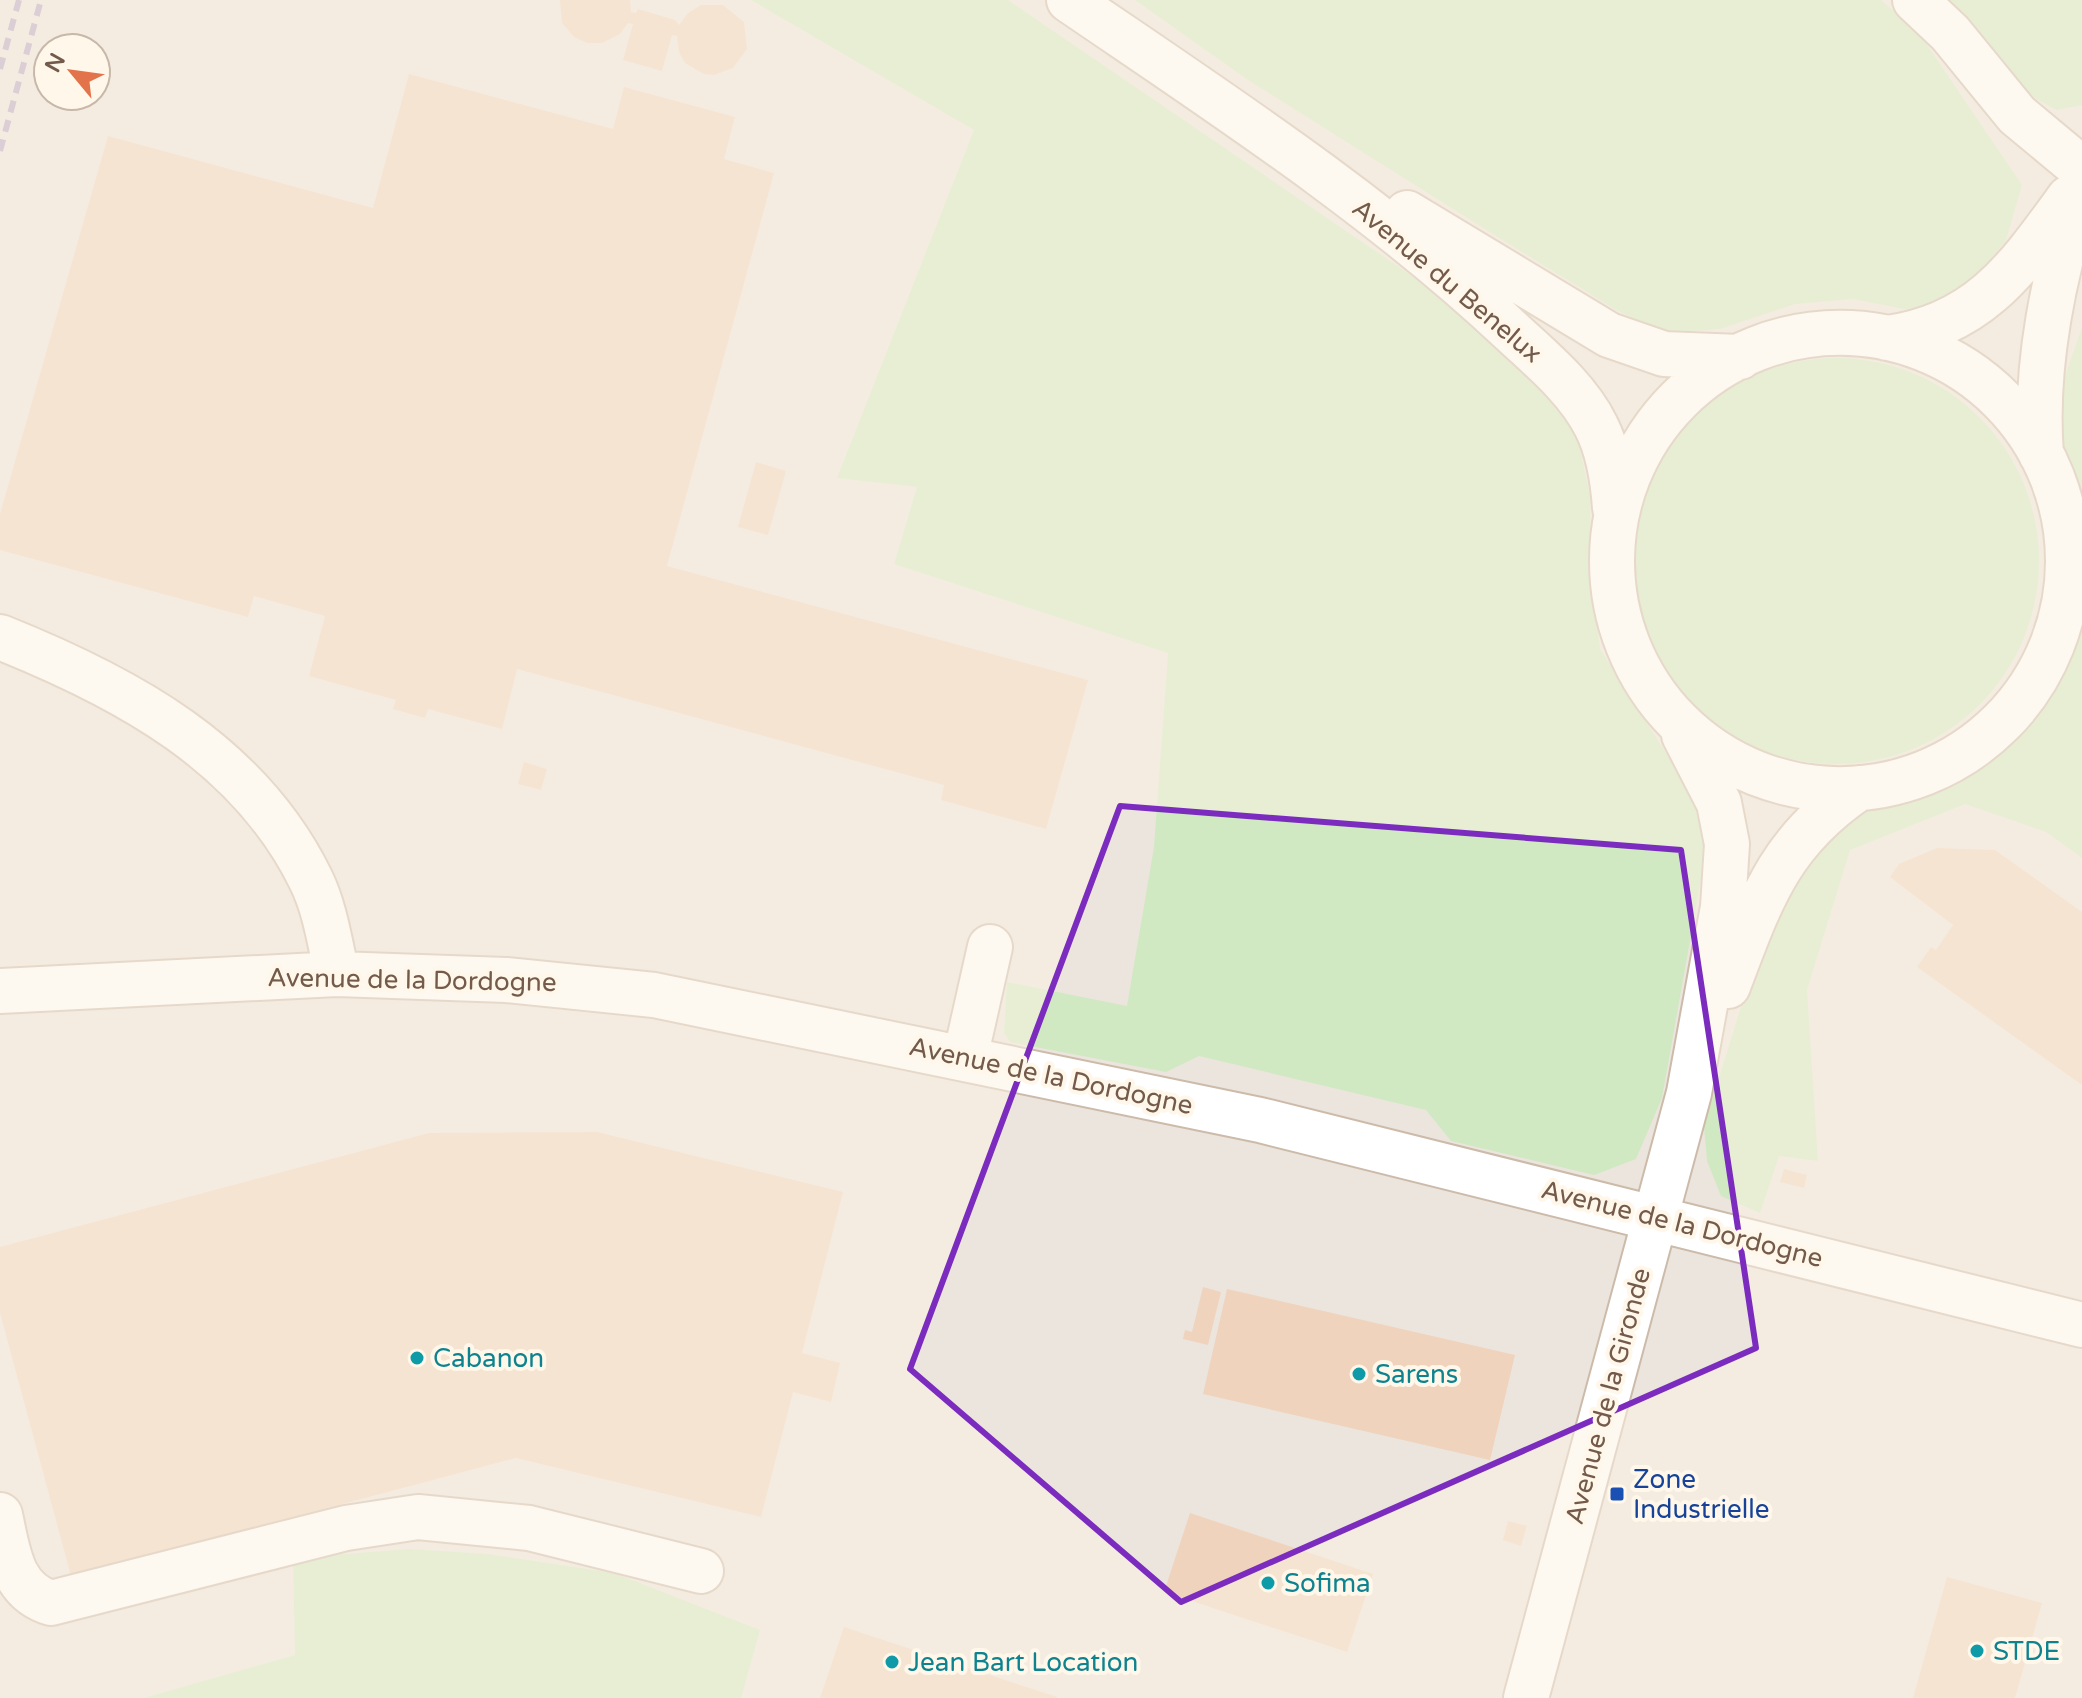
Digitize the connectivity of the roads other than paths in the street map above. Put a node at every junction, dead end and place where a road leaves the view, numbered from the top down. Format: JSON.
{"nodes":[{"id":1,"x":1069,"y":0,"type":"edge"},
{"id":2,"x":1915,"y":0,"type":"edge"},
{"id":3,"x":1245,"y":120,"type":"junction"},
{"id":4,"x":2082,"y":169,"type":"edge"},
{"id":5,"x":2082,"y":180,"type":"edge"},
{"id":6,"x":2082,"y":187,"type":"edge"},
{"id":7,"x":1885,"y":338,"type":"junction"},
{"id":8,"x":1740,"y":357,"type":"junction"},
{"id":9,"x":2041,"y":454,"type":"junction"},
{"id":10,"x":1616,"y":521,"type":"junction"},
{"id":11,"x":0,"y":637,"type":"edge"},
{"id":12,"x":1674,"y":717,"type":"junction"},
{"id":13,"x":1859,"y":788,"type":"junction"},
{"id":14,"x":990,"y":947,"type":"dead end"},
{"id":15,"x":337,"y":974,"type":"junction"},
{"id":16,"x":0,"y":991,"type":"edge"},
{"id":17,"x":965,"y":1058,"type":"junction"},
{"id":18,"x":1689,"y":1093,"type":"junction"},
{"id":19,"x":1656,"y":1218,"type":"junction"},
{"id":20,"x":2082,"y":1325,"type":"edge"},
{"id":21,"x":0,"y":1515,"type":"edge"},
{"id":22,"x":701,"y":1571,"type":"dead end"},
{"id":23,"x":1526,"y":1698,"type":"edge"}],
"edges":[{"from":1,"to":3,"type":"street","name":"Avenue du Benelux"},
{"from":2,"to":4,"type":"street"},
{"from":3,"to":8,"type":"street","name":"Avenue du Benelux"},
{"from":3,"to":10,"type":"street","name":"Avenue du Benelux"},
{"from":5,"to":7,"type":"street"},
{"from":6,"to":9,"type":"street"},
{"from":7,"to":8,"type":"street"},
{"from":7,"to":9,"type":"street"},
{"from":8,"to":10,"type":"street"},
{"from":9,"to":13,"type":"street"},
{"from":10,"to":12,"type":"street"},
{"from":11,"to":15,"type":"street"},
{"from":12,"to":13,"type":"street"},
{"from":12,"to":18,"type":"street","name":"Avenue de la Gironde"},
{"from":13,"to":18,"type":"street","name":"Avenue de la Gironde"},
{"from":14,"to":17,"type":"street"},
{"from":15,"to":16,"type":"street","name":"Avenue de la Dordogne"},
{"from":15,"to":17,"type":"street","name":"Avenue de la Dordogne"},
{"from":17,"to":19,"type":"street","name":"Avenue de la Dordogne"},
{"from":18,"to":19,"type":"street","name":"Avenue de la Gironde"},
{"from":19,"to":20,"type":"street","name":"Avenue de la Dordogne"},
{"from":19,"to":23,"type":"street","name":"Avenue de la Gironde"},
{"from":21,"to":22,"type":"street"}]}
